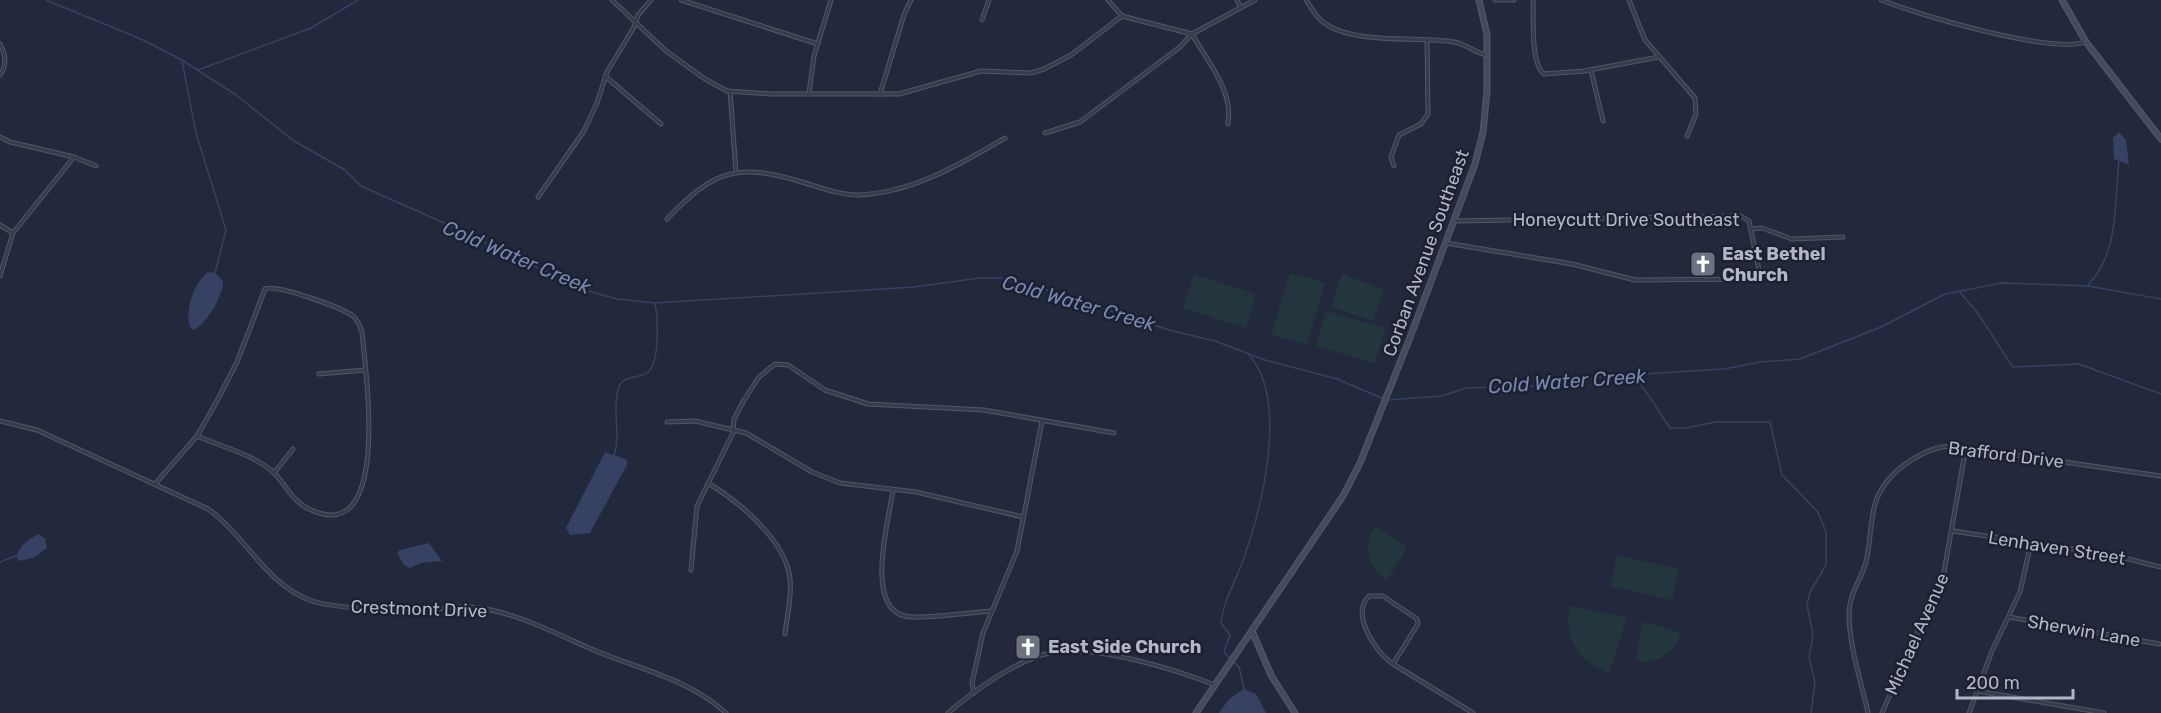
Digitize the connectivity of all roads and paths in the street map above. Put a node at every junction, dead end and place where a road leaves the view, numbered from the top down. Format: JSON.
{"nodes":[{"id":1,"x":612,"y":0,"type":"edge"},
{"id":2,"x":651,"y":0,"type":"edge"},
{"id":3,"x":681,"y":0,"type":"edge"},
{"id":4,"x":831,"y":0,"type":"edge"},
{"id":5,"x":911,"y":0,"type":"edge"},
{"id":6,"x":989,"y":0,"type":"edge"},
{"id":7,"x":1108,"y":0,"type":"edge"},
{"id":8,"x":1237,"y":0,"type":"edge"},
{"id":9,"x":1255,"y":0,"type":"edge"},
{"id":10,"x":1306,"y":0,"type":"edge"},
{"id":11,"x":1479,"y":0,"type":"edge"},
{"id":12,"x":1495,"y":0,"type":"edge"},
{"id":13,"x":1514,"y":0,"type":"edge"},
{"id":14,"x":1533,"y":0,"type":"edge"},
{"id":15,"x":1629,"y":0,"type":"edge"},
{"id":16,"x":1881,"y":0,"type":"edge"},
{"id":17,"x":2062,"y":0,"type":"edge"},
{"id":18,"x":1241,"y":8,"type":"junction"},
{"id":19,"x":1122,"y":16,"type":"junction"},
{"id":20,"x":982,"y":20,"type":"dead end"},
{"id":21,"x":636,"y":21,"type":"junction"},
{"id":22,"x":1192,"y":34,"type":"junction"},
{"id":23,"x":1427,"y":40,"type":"junction"},
{"id":24,"x":2086,"y":42,"type":"junction"},
{"id":25,"x":0,"y":44,"type":"edge"},
{"id":26,"x":818,"y":44,"type":"junction"},
{"id":27,"x":1487,"y":55,"type":"junction"},
{"id":28,"x":1659,"y":57,"type":"junction"},
{"id":29,"x":1591,"y":70,"type":"junction"},
{"id":30,"x":0,"y":75,"type":"edge"},
{"id":31,"x":605,"y":76,"type":"junction"},
{"id":32,"x":730,"y":91,"type":"junction"},
{"id":33,"x":809,"y":93,"type":"junction"},
{"id":34,"x":880,"y":94,"type":"junction"},
{"id":35,"x":1603,"y":121,"type":"dead end"},
{"id":36,"x":661,"y":124,"type":"dead end"},
{"id":37,"x":1228,"y":124,"type":"dead end"},
{"id":38,"x":1046,"y":133,"type":"dead end"},
{"id":39,"x":1687,"y":136,"type":"dead end"},
{"id":40,"x":0,"y":137,"type":"edge"},
{"id":41,"x":1005,"y":138,"type":"dead end"},
{"id":42,"x":2161,"y":139,"type":"edge"},
{"id":43,"x":74,"y":157,"type":"junction"},
{"id":44,"x":96,"y":166,"type":"dead end"},
{"id":45,"x":1394,"y":166,"type":"dead end"},
{"id":46,"x":736,"y":172,"type":"junction"},
{"id":47,"x":537,"y":197,"type":"dead end"},
{"id":48,"x":667,"y":219,"type":"dead end"},
{"id":49,"x":1455,"y":221,"type":"junction"},
{"id":50,"x":0,"y":225,"type":"edge"},
{"id":51,"x":1751,"y":229,"type":"junction"},
{"id":52,"x":14,"y":233,"type":"junction"},
{"id":53,"x":1843,"y":237,"type":"dead end"},
{"id":54,"x":1446,"y":243,"type":"junction"},
{"id":55,"x":0,"y":276,"type":"edge"},
{"id":56,"x":365,"y":370,"type":"junction"},
{"id":57,"x":319,"y":374,"type":"dead end"},
{"id":58,"x":0,"y":421,"type":"edge"},
{"id":59,"x":1042,"y":421,"type":"junction"},
{"id":60,"x":667,"y":422,"type":"dead end"},
{"id":61,"x":733,"y":429,"type":"junction"},
{"id":62,"x":1114,"y":433,"type":"dead end"},
{"id":63,"x":196,"y":436,"type":"junction"},
{"id":64,"x":1966,"y":447,"type":"junction"},
{"id":65,"x":293,"y":449,"type":"dead end"},
{"id":66,"x":274,"y":473,"type":"junction"},
{"id":67,"x":2161,"y":476,"type":"edge"},
{"id":68,"x":708,"y":483,"type":"junction"},
{"id":69,"x":155,"y":484,"type":"junction"},
{"id":70,"x":893,"y":490,"type":"junction"},
{"id":71,"x":1023,"y":517,"type":"junction"},
{"id":72,"x":1952,"y":531,"type":"junction"},
{"id":73,"x":2031,"y":543,"type":"junction"},
{"id":74,"x":2161,"y":567,"type":"edge"},
{"id":75,"x":691,"y":570,"type":"dead end"},
{"id":76,"x":992,"y":610,"type":"junction"},
{"id":77,"x":2008,"y":617,"type":"junction"},
{"id":78,"x":1252,"y":631,"type":"junction"},
{"id":79,"x":785,"y":634,"type":"dead end"},
{"id":80,"x":2159,"y":645,"type":"dead end"},
{"id":81,"x":1393,"y":664,"type":"junction"},
{"id":82,"x":1216,"y":685,"type":"junction"},
{"id":83,"x":1977,"y":691,"type":"junction"},
{"id":84,"x":974,"y":693,"type":"junction"},
{"id":85,"x":726,"y":713,"type":"edge"},
{"id":86,"x":948,"y":713,"type":"edge"},
{"id":87,"x":1196,"y":713,"type":"edge"},
{"id":88,"x":1295,"y":713,"type":"edge"},
{"id":89,"x":1473,"y":713,"type":"edge"},
{"id":90,"x":1868,"y":713,"type":"edge"},
{"id":91,"x":1882,"y":713,"type":"edge"},
{"id":92,"x":1969,"y":713,"type":"edge"},
{"id":93,"x":2104,"y":713,"type":"edge"}],
"edges":[{"from":1,"to":21,"type":"street"},
{"from":2,"to":21,"type":"street"},
{"from":3,"to":26,"type":"street"},
{"from":4,"to":26,"type":"street"},
{"from":5,"to":34,"type":"street"},
{"from":6,"to":20,"type":"street"},
{"from":7,"to":19,"type":"street"},
{"from":8,"to":18,"type":"street"},
{"from":9,"to":18,"type":"street"},
{"from":10,"to":23,"type":"street"},
{"from":11,"to":27,"type":"main road","name":"Corban Avenue Southeast"},
{"from":12,"to":13,"type":"street"},
{"from":14,"to":29,"type":"street"},
{"from":15,"to":28,"type":"street"},
{"from":16,"to":24,"type":"street"},
{"from":17,"to":24,"type":"main road"},
{"from":18,"to":22,"type":"street"},
{"from":19,"to":22,"type":"street"},
{"from":19,"to":34,"type":"street"},
{"from":21,"to":31,"type":"street"},
{"from":21,"to":32,"type":"street"},
{"from":22,"to":37,"type":"street"},
{"from":22,"to":38,"type":"street"},
{"from":23,"to":27,"type":"street"},
{"from":23,"to":45,"type":"street"},
{"from":24,"to":42,"type":"main road"},
{"from":25,"to":30,"type":"street"},
{"from":26,"to":33,"type":"street"},
{"from":27,"to":49,"type":"main road","name":"Corban Avenue Southeast"},
{"from":28,"to":29,"type":"street"},
{"from":28,"to":39,"type":"street"},
{"from":29,"to":35,"type":"street"},
{"from":31,"to":36,"type":"street"},
{"from":31,"to":47,"type":"street"},
{"from":32,"to":33,"type":"street"},
{"from":32,"to":46,"type":"street"},
{"from":33,"to":34,"type":"street"},
{"from":40,"to":43,"type":"street"},
{"from":41,"to":46,"type":"street"},
{"from":43,"to":44,"type":"street"},
{"from":43,"to":52,"type":"street"},
{"from":46,"to":48,"type":"street"},
{"from":49,"to":51,"type":"street","name":"Honeycutt Drive Southeast"},
{"from":49,"to":54,"type":"main road","name":"Corban Avenue Southeast"},
{"from":50,"to":52,"type":"street"},
{"from":51,"to":53,"type":"street"},
{"from":51,"to":54,"type":"street","name":"Honeycutt Drive Southeast"},
{"from":52,"to":55,"type":"street"},
{"from":54,"to":78,"type":"main road","name":"Corban Avenue Southeast"},
{"from":56,"to":57,"type":"street"},
{"from":56,"to":63,"type":"street"},
{"from":56,"to":66,"type":"street"},
{"from":58,"to":69,"type":"street","name":"Crestmont Drive"},
{"from":59,"to":61,"type":"street"},
{"from":59,"to":62,"type":"street"},
{"from":59,"to":71,"type":"street"},
{"from":60,"to":61,"type":"street"},
{"from":61,"to":68,"type":"street"},
{"from":61,"to":70,"type":"street"},
{"from":63,"to":66,"type":"street"},
{"from":63,"to":69,"type":"street"},
{"from":64,"to":67,"type":"street","name":"Brafford Drive"},
{"from":64,"to":72,"type":"street","name":"Michael Avenue"},
{"from":64,"to":90,"type":"street","name":"Brafford Drive"},
{"from":65,"to":66,"type":"street"},
{"from":68,"to":75,"type":"street"},
{"from":68,"to":79,"type":"street"},
{"from":69,"to":85,"type":"street","name":"Crestmont Drive"},
{"from":70,"to":71,"type":"street"},
{"from":70,"to":76,"type":"street"},
{"from":71,"to":76,"type":"street"},
{"from":72,"to":73,"type":"street","name":"Lenhaven Street"},
{"from":72,"to":91,"type":"street","name":"Michael Avenue"},
{"from":73,"to":74,"type":"street","name":"Lenhaven Street"},
{"from":73,"to":77,"type":"street"},
{"from":76,"to":84,"type":"street"},
{"from":77,"to":80,"type":"street","name":"Sherwin Lane"},
{"from":77,"to":83,"type":"street"},
{"from":78,"to":82,"type":"main road","name":"Corban Avenue Southeast"},
{"from":78,"to":88,"type":"main road"},
{"from":81,"to":81,"type":"street"},
{"from":81,"to":89,"type":"street"},
{"from":82,"to":84,"type":"street"},
{"from":82,"to":87,"type":"main road","name":"Corban Avenue Southeast"},
{"from":83,"to":92,"type":"street"},
{"from":83,"to":93,"type":"street"},
{"from":84,"to":86,"type":"street"}]}
